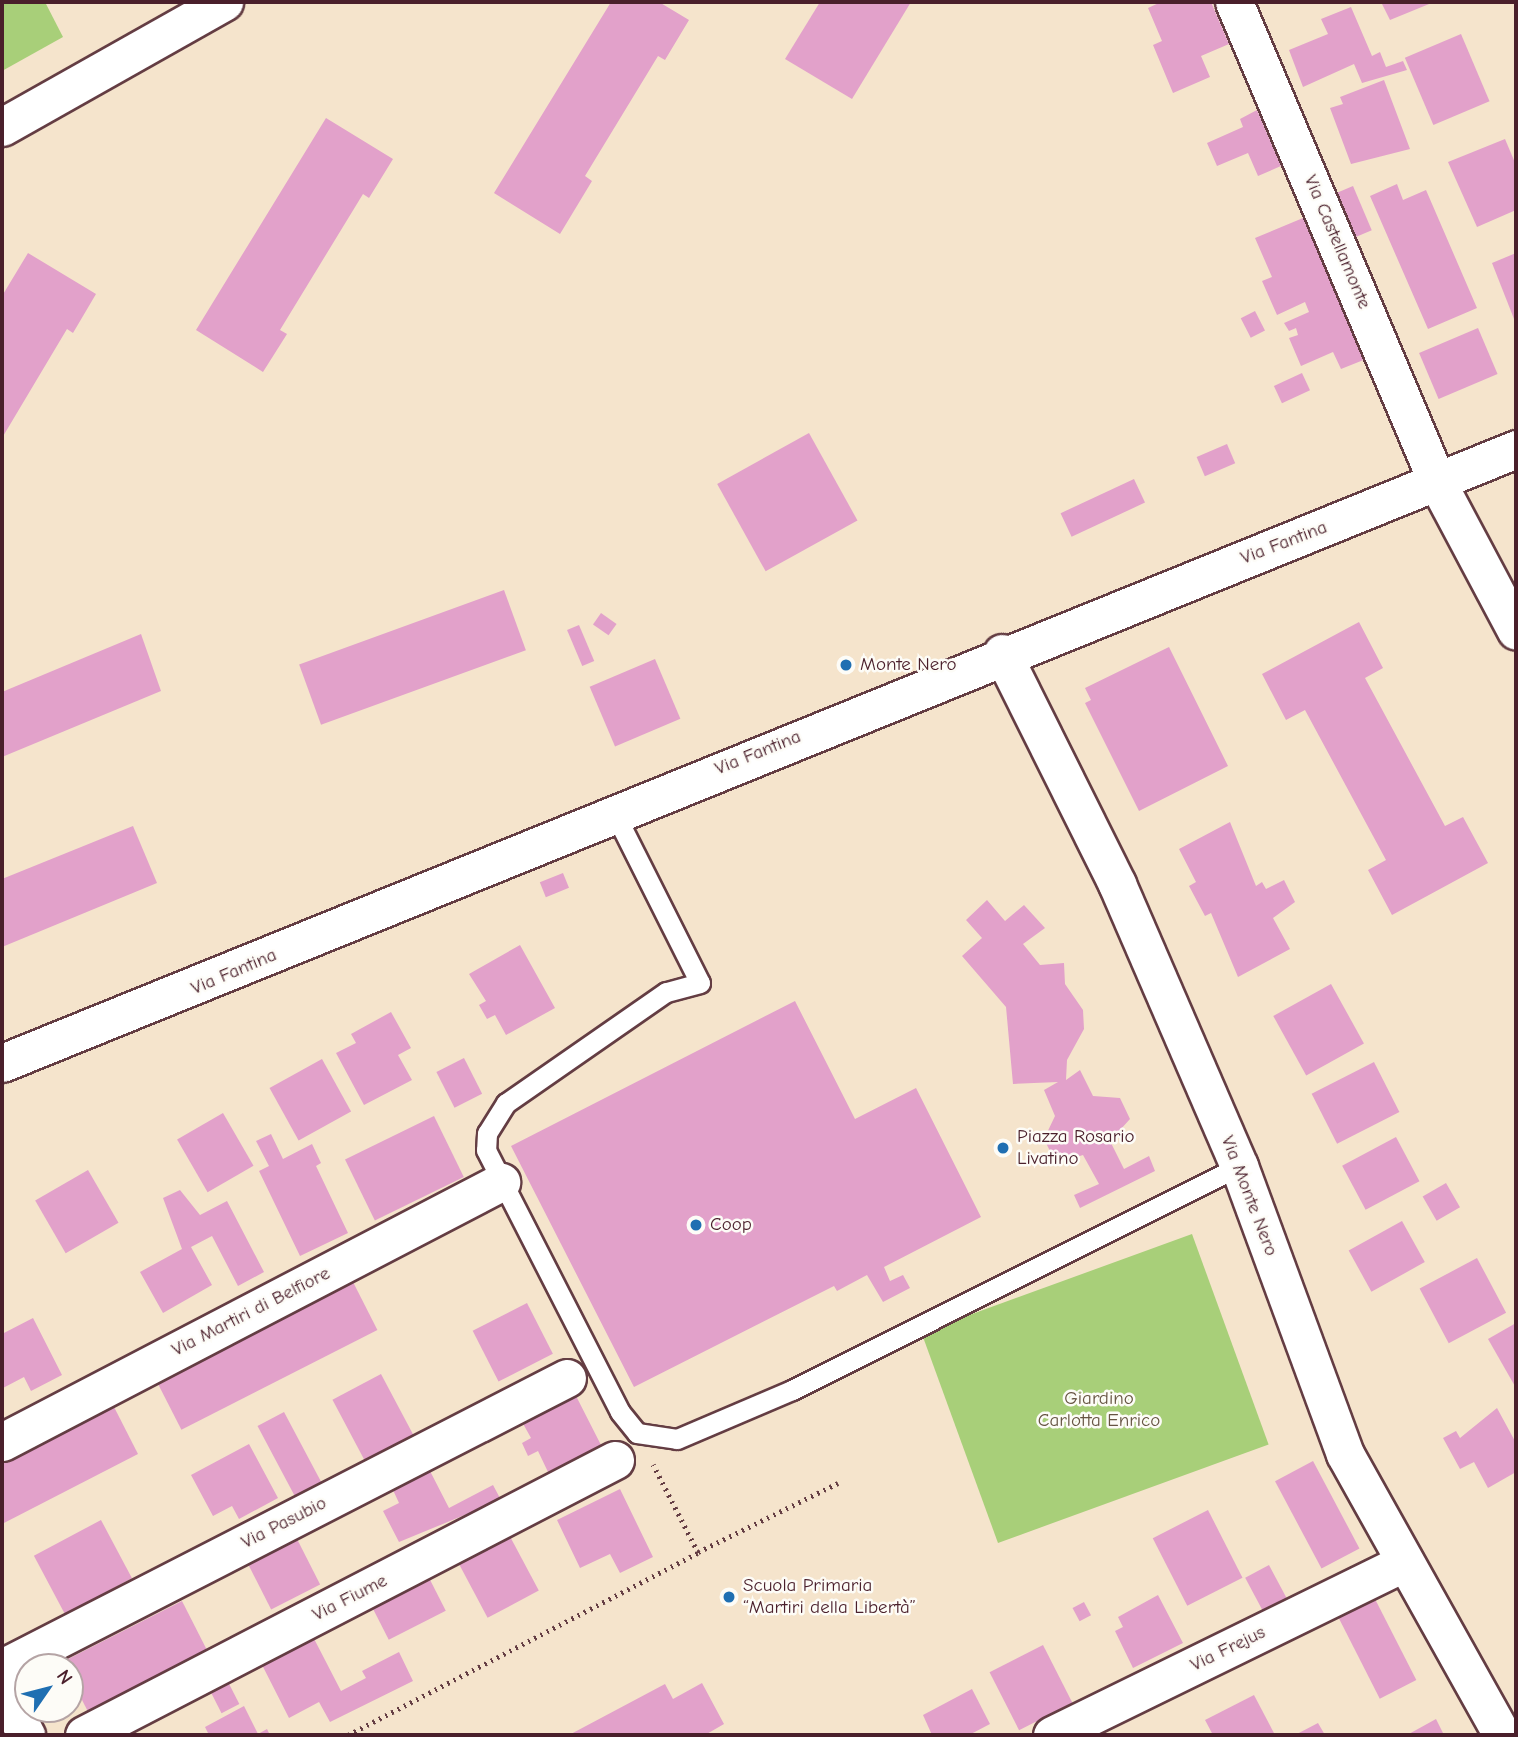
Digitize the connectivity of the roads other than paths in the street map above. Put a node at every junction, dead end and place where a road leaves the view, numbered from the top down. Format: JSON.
{"nodes":[{"id":1,"x":224,"y":2,"type":"edge"},
{"id":2,"x":1234,"y":2,"type":"edge"},
{"id":3,"x":2,"y":127,"type":"edge"},
{"id":4,"x":1516,"y":449,"type":"edge"},
{"id":5,"x":1438,"y":484,"type":"junction"},
{"id":6,"x":1516,"y":631,"type":"edge"},
{"id":7,"x":1002,"y":653,"type":"junction"},
{"id":8,"x":614,"y":812,"type":"junction"},
{"id":9,"x":2,"y":1063,"type":"edge"},
{"id":10,"x":1239,"y":1166,"type":"junction"},
{"id":11,"x":500,"y":1182,"type":"junction"},
{"id":12,"x":567,"y":1378,"type":"dead end"},
{"id":13,"x":2,"y":1441,"type":"edge"},
{"id":14,"x":626,"y":1446,"type":"junction"},
{"id":15,"x":1405,"y":1562,"type":"junction"},
{"id":16,"x":2,"y":1668,"type":"edge"},
{"id":17,"x":2,"y":1688,"type":"edge"},
{"id":18,"x":26,"y":1735,"type":"edge"},
{"id":19,"x":84,"y":1735,"type":"edge"},
{"id":20,"x":1052,"y":1735,"type":"edge"},
{"id":21,"x":1502,"y":1735,"type":"edge"}],
"edges":[{"from":1,"to":3,"type":"street"},
{"from":2,"to":5,"type":"street","name":"Via Castellamonte"},
{"from":4,"to":5,"type":"street","name":"Via Fantina"},
{"from":5,"to":6,"type":"street","name":"Via Castellamonte"},
{"from":5,"to":7,"type":"street","name":"Via Fantina"},
{"from":7,"to":8,"type":"street","name":"Via Fantina"},
{"from":7,"to":10,"type":"street","name":"Via Monte Nero"},
{"from":8,"to":9,"type":"street","name":"Via Fantina"},
{"from":8,"to":11,"type":"lane"},
{"from":10,"to":14,"type":"lane"},
{"from":10,"to":15,"type":"street","name":"Via Monte Nero"},
{"from":11,"to":13,"type":"street","name":"Via Martiri di Belfiore"},
{"from":11,"to":14,"type":"lane"},
{"from":12,"to":16,"type":"street","name":"Via Pasubio"},
{"from":14,"to":19,"type":"street","name":"Via Fiume"},
{"from":15,"to":20,"type":"street","name":"Via Frejus"},
{"from":15,"to":21,"type":"street","name":"Via Monte Nero"},
{"from":17,"to":18,"type":"street"}]}
